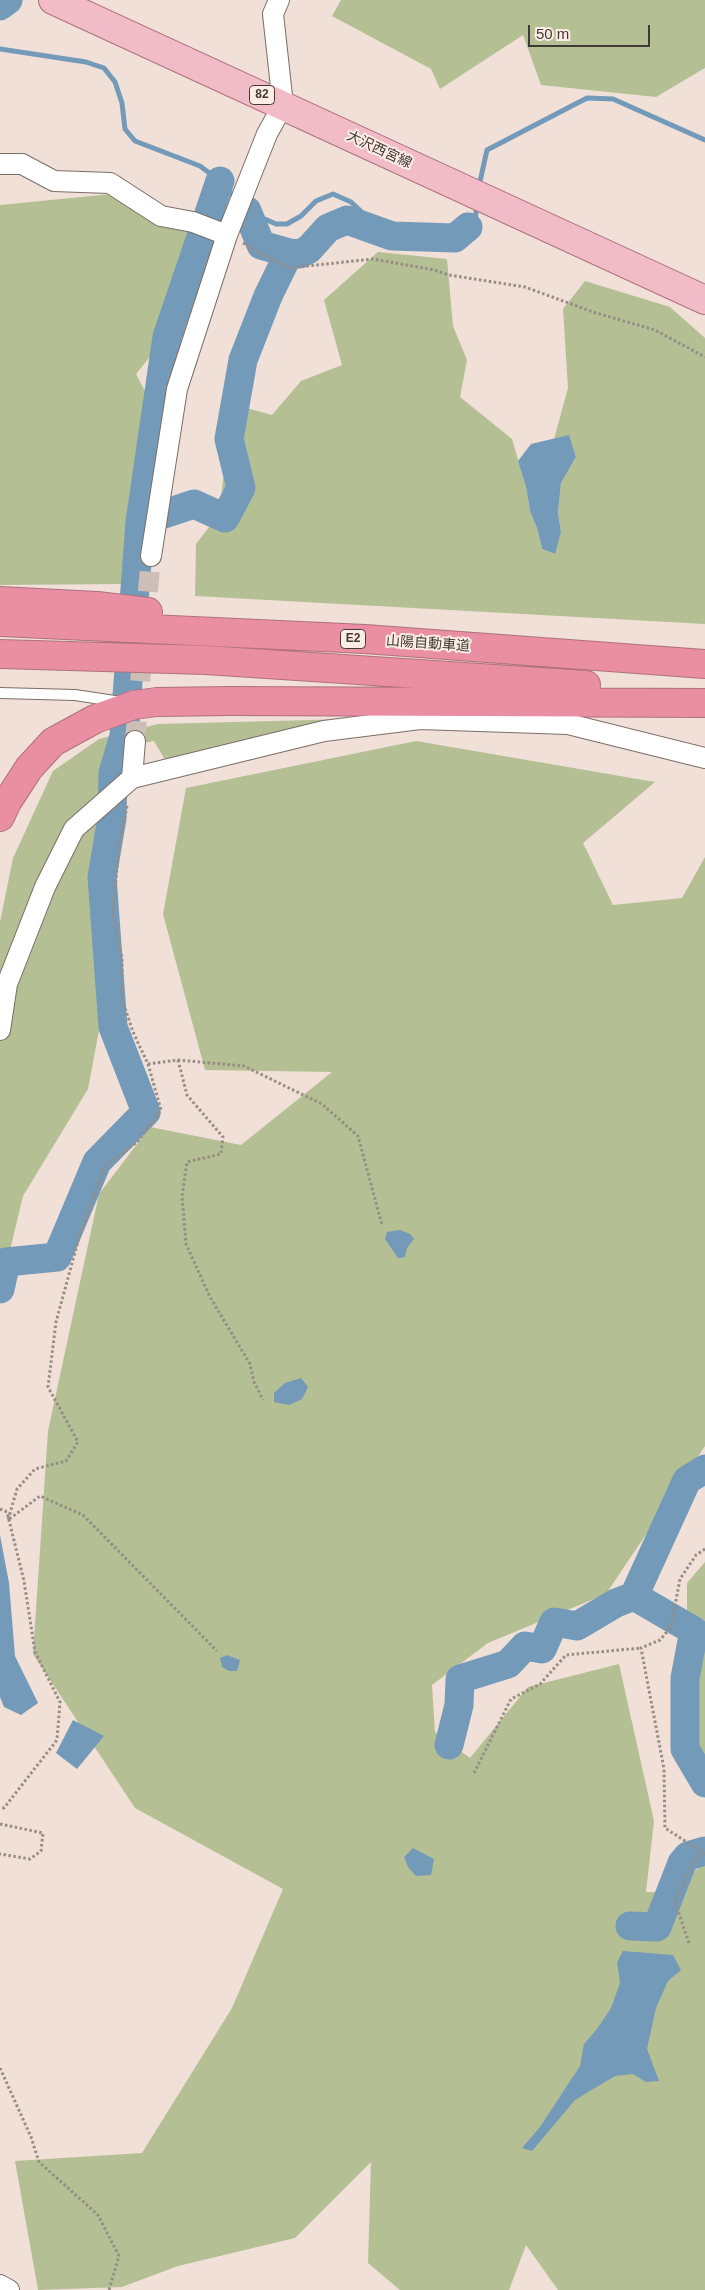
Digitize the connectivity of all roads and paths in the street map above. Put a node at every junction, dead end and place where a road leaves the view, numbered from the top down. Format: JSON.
{"nodes":[{"id":1,"x":53,"y":0,"type":"edge"},
{"id":2,"x":279,"y":0,"type":"edge"},
{"id":3,"x":283,"y":105,"type":"junction"},
{"id":4,"x":0,"y":164,"type":"edge"},
{"id":5,"x":230,"y":226,"type":"junction"},
{"id":6,"x":705,"y":300,"type":"edge"},
{"id":7,"x":705,"y":357,"type":"edge"},
{"id":8,"x":151,"y":556,"type":"tunnel mouth"},
{"id":9,"x":0,"y":601,"type":"edge"},
{"id":10,"x":0,"y":622,"type":"edge"},
{"id":11,"x":365,"y":640,"type":"junction"},
{"id":12,"x":0,"y":654,"type":"edge"},
{"id":13,"x":705,"y":664,"type":"edge"},
{"id":14,"x":0,"y":693,"type":"edge"},
{"id":15,"x":705,"y":693,"type":"edge"},
{"id":16,"x":705,"y":703,"type":"edge"},
{"id":17,"x":134,"y":705,"type":"junction"},
{"id":18,"x":136,"y":741,"type":"tunnel mouth"},
{"id":19,"x":705,"y":758,"type":"edge"},
{"id":20,"x":132,"y":778,"type":"junction"},
{"id":21,"x":0,"y":817,"type":"edge"},
{"id":22,"x":4,"y":984,"type":"edge"},
{"id":23,"x":0,"y":1030,"type":"edge"},
{"id":24,"x":178,"y":1060,"type":"junction"},
{"id":25,"x":148,"y":1064,"type":"junction"},
{"id":26,"x":382,"y":1225,"type":"dead end"},
{"id":27,"x":263,"y":1400,"type":"dead end"},
{"id":28,"x":0,"y":1509,"type":"edge"},
{"id":29,"x":8,"y":1520,"type":"junction"},
{"id":30,"x":705,"y":1549,"type":"edge"},
{"id":31,"x":641,"y":1648,"type":"junction"},
{"id":32,"x":216,"y":1651,"type":"dead end"},
{"id":33,"x":474,"y":1773,"type":"dead end"},
{"id":34,"x":0,"y":1807,"type":"edge"},
{"id":35,"x":0,"y":1824,"type":"edge"},
{"id":36,"x":704,"y":1853,"type":"edge"},
{"id":37,"x":0,"y":1854,"type":"edge"},
{"id":38,"x":689,"y":1943,"type":"dead end"},
{"id":39,"x":0,"y":2068,"type":"edge"},
{"id":40,"x":109,"y":2290,"type":"edge"}],
"edges":[{"from":1,"to":3,"type":"main road","name":"大沢西宮線","number":"82"},
{"from":2,"to":3,"type":"street"},
{"from":3,"to":5,"type":"street"},
{"from":3,"to":6,"type":"main road","name":"大沢西宮線","number":"82"},
{"from":4,"to":5,"type":"street"},
{"from":5,"to":7,"type":"path"},
{"from":5,"to":8,"type":"street"},
{"from":9,"to":11,"type":"highway"},
{"from":10,"to":11,"type":"highway","name":"山陽自動車道","number":"E2"},
{"from":11,"to":13,"type":"highway","name":"山陽自動車道","number":"E2"},
{"from":12,"to":15,"type":"highway","name":"山陽自動車道","number":"E2"},
{"from":14,"to":17,"type":"lane"},
{"from":16,"to":17,"type":"highway"},
{"from":17,"to":21,"type":"highway"},
{"from":18,"to":20,"type":"street"},
{"from":19,"to":20,"type":"street"},
{"from":20,"to":22,"type":"street"},
{"from":20,"to":25,"type":"path"},
{"from":22,"to":23,"type":"street"},
{"from":24,"to":25,"type":"path"},
{"from":24,"to":26,"type":"path"},
{"from":24,"to":27,"type":"path"},
{"from":25,"to":29,"type":"path"},
{"from":28,"to":29,"type":"path"},
{"from":29,"to":32,"type":"path"},
{"from":29,"to":34,"type":"path"},
{"from":30,"to":31,"type":"path"},
{"from":31,"to":33,"type":"path"},
{"from":31,"to":36,"type":"path"},
{"from":35,"to":37,"type":"path"},
{"from":36,"to":38,"type":"path"},
{"from":39,"to":40,"type":"path"}]}
